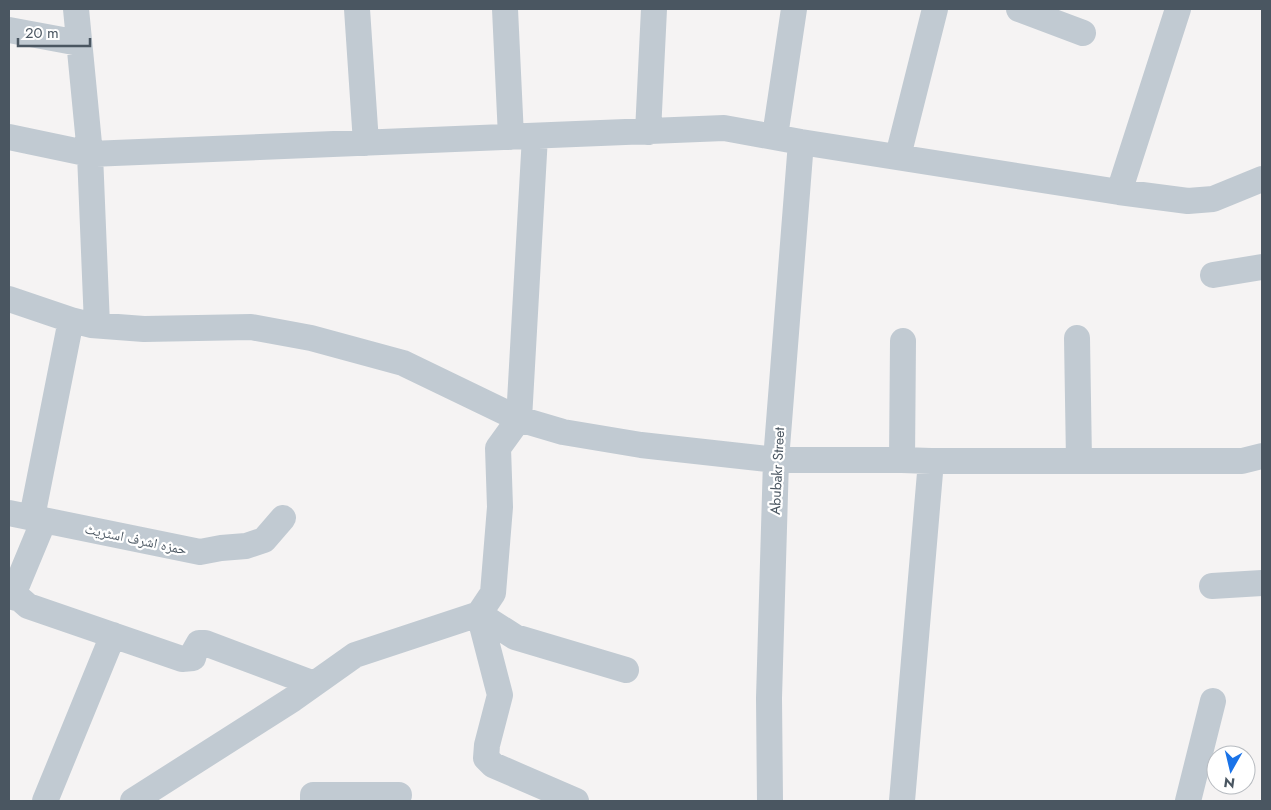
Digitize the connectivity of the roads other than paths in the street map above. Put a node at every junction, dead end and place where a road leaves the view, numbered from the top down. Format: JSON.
{"nodes":[{"id":1,"x":76,"y":9,"type":"edge"},
{"id":2,"x":357,"y":9,"type":"edge"},
{"id":3,"x":505,"y":9,"type":"edge"},
{"id":4,"x":654,"y":9,"type":"edge"},
{"id":5,"x":794,"y":9,"type":"edge"},
{"id":6,"x":935,"y":9,"type":"edge"},
{"id":7,"x":1178,"y":9,"type":"edge"},
{"id":8,"x":1032,"y":11,"type":"edge"},
{"id":9,"x":9,"y":30,"type":"edge"},
{"id":10,"x":1083,"y":33,"type":"dead end"},
{"id":11,"x":79,"y":43,"type":"junction"},
{"id":12,"x":648,"y":132,"type":"junction"},
{"id":13,"x":9,"y":136,"type":"edge"},
{"id":14,"x":523,"y":136,"type":"junction"},
{"id":15,"x":775,"y":136,"type":"junction"},
{"id":16,"x":801,"y":142,"type":"junction"},
{"id":17,"x":366,"y":143,"type":"junction"},
{"id":18,"x":90,"y":154,"type":"junction"},
{"id":19,"x":898,"y":156,"type":"junction"},
{"id":20,"x":1262,"y":179,"type":"edge"},
{"id":21,"x":1119,"y":192,"type":"junction"},
{"id":22,"x":1262,"y":267,"type":"edge"},
{"id":23,"x":1212,"y":274,"type":"dead end"},
{"id":24,"x":9,"y":299,"type":"edge"},
{"id":25,"x":71,"y":320,"type":"junction"},
{"id":26,"x":97,"y":325,"type":"junction"},
{"id":27,"x":1077,"y":338,"type":"dead end"},
{"id":28,"x":903,"y":341,"type":"dead end"},
{"id":29,"x":519,"y":419,"type":"junction"},
{"id":30,"x":1262,"y":456,"type":"edge"},
{"id":31,"x":776,"y":460,"type":"junction"},
{"id":32,"x":902,"y":460,"type":"junction"},
{"id":33,"x":1079,"y":461,"type":"junction"},
{"id":34,"x":931,"y":462,"type":"junction"},
{"id":35,"x":28,"y":517,"type":"edge"},
{"id":36,"x":283,"y":518,"type":"dead end"},
{"id":37,"x":1262,"y":583,"type":"edge"},
{"id":38,"x":1212,"y":586,"type":"dead end"},
{"id":39,"x":10,"y":600,"type":"edge"},
{"id":40,"x":479,"y":614,"type":"junction"},
{"id":41,"x":113,"y":636,"type":"junction"},
{"id":42,"x":626,"y":670,"type":"dead end"},
{"id":43,"x":314,"y":684,"type":"junction"},
{"id":44,"x":1213,"y":701,"type":"dead end"},
{"id":45,"x":399,"y":795,"type":"dead end"},
{"id":46,"x":45,"y":801,"type":"edge"},
{"id":47,"x":133,"y":801,"type":"edge"},
{"id":48,"x":313,"y":801,"type":"edge"},
{"id":49,"x":576,"y":801,"type":"edge"},
{"id":50,"x":770,"y":801,"type":"edge"},
{"id":51,"x":902,"y":801,"type":"edge"},
{"id":52,"x":1188,"y":801,"type":"edge"}],
"edges":[{"from":1,"to":11,"type":"street"},
{"from":2,"to":17,"type":"street"},
{"from":3,"to":14,"type":"street"},
{"from":4,"to":12,"type":"street"},
{"from":5,"to":15,"type":"street"},
{"from":6,"to":19,"type":"street"},
{"from":7,"to":21,"type":"street"},
{"from":8,"to":10,"type":"street"},
{"from":9,"to":11,"type":"street"},
{"from":11,"to":18,"type":"street"},
{"from":12,"to":14,"type":"street"},
{"from":12,"to":15,"type":"street"},
{"from":13,"to":18,"type":"street"},
{"from":14,"to":17,"type":"street"},
{"from":14,"to":29,"type":"street"},
{"from":15,"to":16,"type":"street"},
{"from":16,"to":19,"type":"street"},
{"from":16,"to":31,"type":"street","name":"Abubakr Street"},
{"from":17,"to":18,"type":"street"},
{"from":18,"to":26,"type":"street"},
{"from":19,"to":21,"type":"street"},
{"from":20,"to":21,"type":"street"},
{"from":22,"to":23,"type":"street"},
{"from":24,"to":25,"type":"street"},
{"from":25,"to":26,"type":"street"},
{"from":25,"to":35,"type":"street"},
{"from":26,"to":29,"type":"street"},
{"from":27,"to":33,"type":"street"},
{"from":28,"to":32,"type":"street"},
{"from":29,"to":31,"type":"street"},
{"from":29,"to":40,"type":"street"},
{"from":30,"to":33,"type":"street"},
{"from":31,"to":32,"type":"street"},
{"from":31,"to":50,"type":"street","name":"Abubakr Street"},
{"from":32,"to":34,"type":"street"},
{"from":33,"to":34,"type":"street"},
{"from":34,"to":51,"type":"street"},
{"from":35,"to":36,"type":"street","name":"حمزہ اشرف اسٹریٹ"},
{"from":35,"to":39,"type":"street"},
{"from":37,"to":38,"type":"street"},
{"from":39,"to":41,"type":"street"},
{"from":40,"to":42,"type":"street"},
{"from":40,"to":43,"type":"street"},
{"from":40,"to":49,"type":"street"},
{"from":41,"to":43,"type":"street"},
{"from":41,"to":46,"type":"street"},
{"from":43,"to":47,"type":"street"},
{"from":44,"to":52,"type":"street"},
{"from":45,"to":48,"type":"street"}]}
